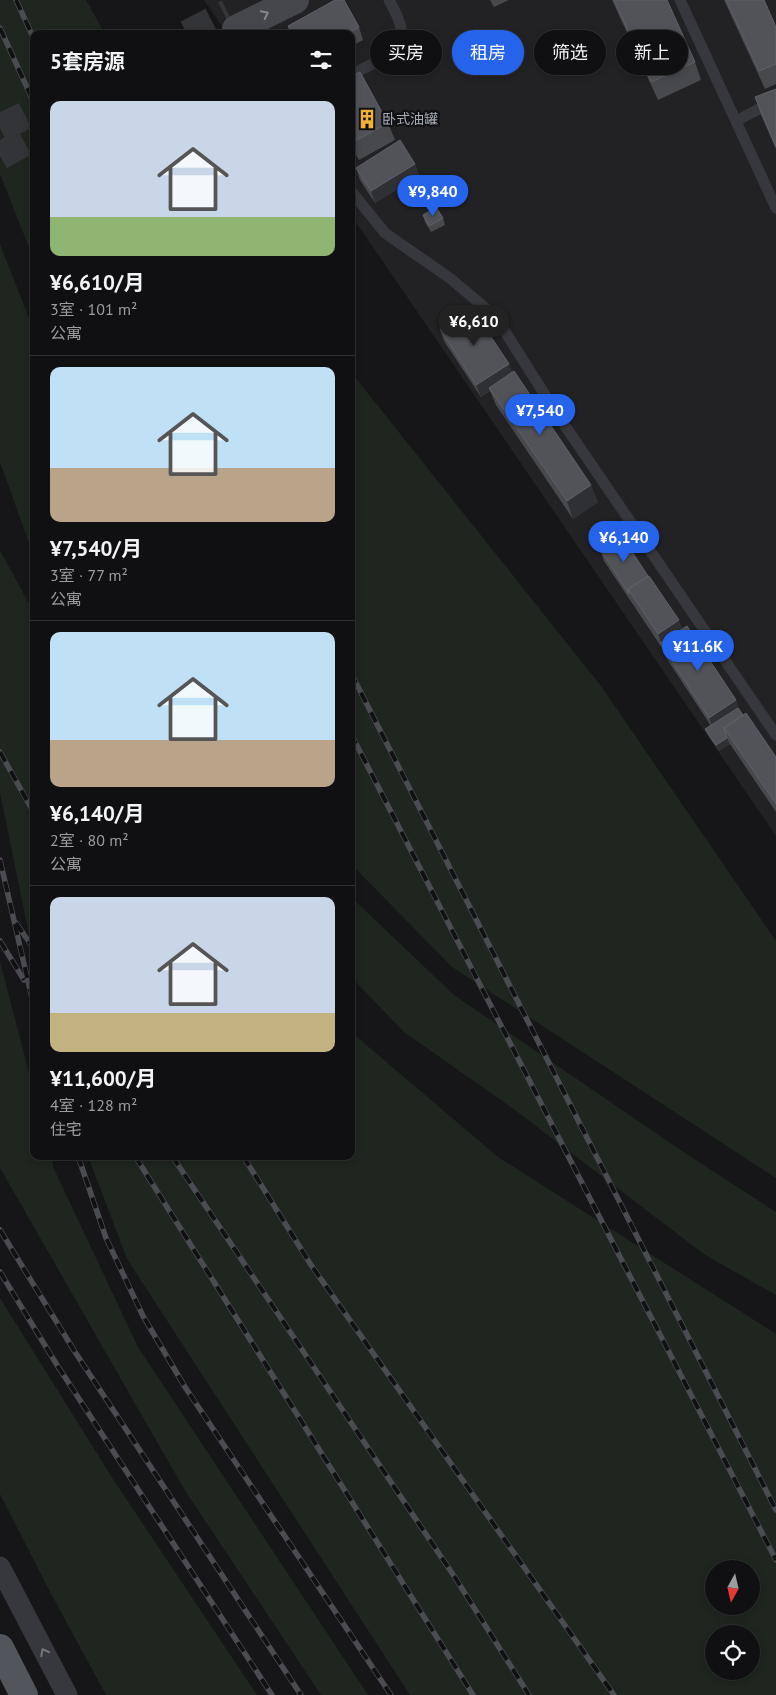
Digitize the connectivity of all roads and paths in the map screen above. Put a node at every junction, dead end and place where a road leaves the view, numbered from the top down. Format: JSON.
{"nodes":[{"id":1,"x":253,"y":0,"type":"edge"},
{"id":2,"x":295,"y":0,"type":"edge"},
{"id":3,"x":390,"y":0,"type":"edge"},
{"id":4,"x":680,"y":0,"type":"edge"},
{"id":5,"x":355,"y":74,"type":"edge"},
{"id":6,"x":776,"y":100,"type":"edge"},
{"id":7,"x":736,"y":121,"type":"junction"},
{"id":8,"x":355,"y":196,"type":"edge"},
{"id":9,"x":776,"y":208,"type":"edge"},
{"id":10,"x":776,"y":735,"type":"edge"},
{"id":11,"x":0,"y":1568,"type":"edge"},
{"id":12,"x":0,"y":1648,"type":"edge"},
{"id":13,"x":24,"y":1695,"type":"edge"},
{"id":14,"x":67,"y":1695,"type":"edge"}],
"edges":[{"from":1,"to":2,"type":"main road","one_way":true},
{"from":3,"to":5,"type":"lane"},
{"from":4,"to":7,"type":"lane"},
{"from":6,"to":7,"type":"lane"},
{"from":7,"to":9,"type":"lane"},
{"from":8,"to":10,"type":"lane"},
{"from":14,"to":11,"type":"street","one_way":true},
{"from":12,"to":13,"type":"main road"}]}
